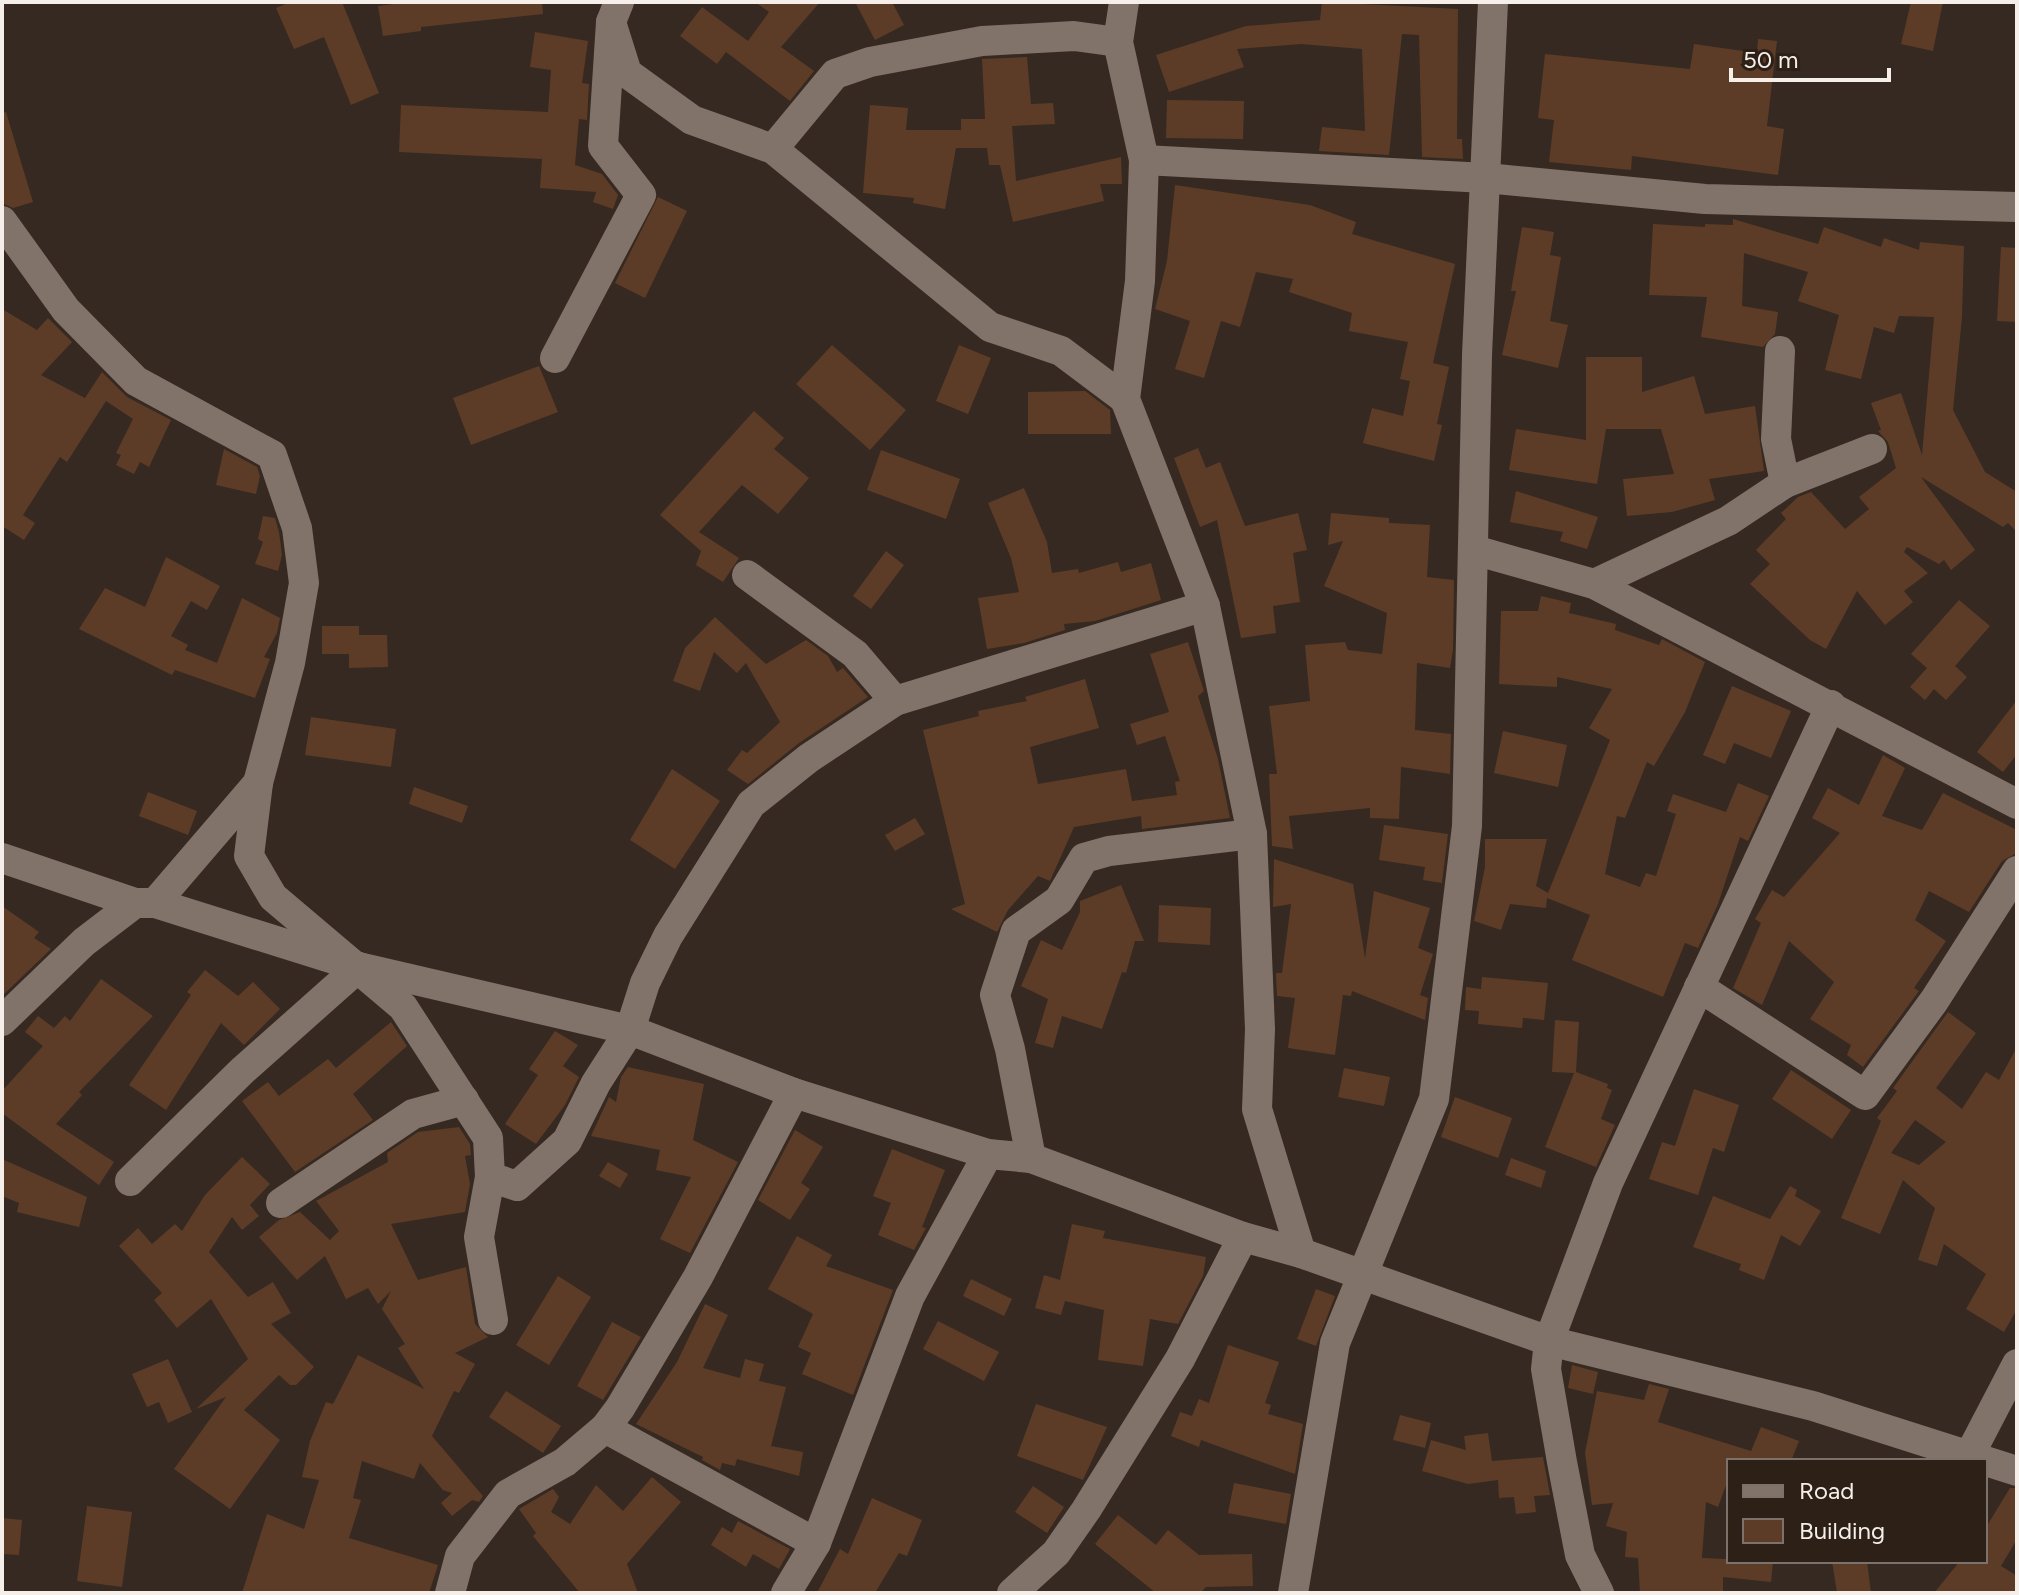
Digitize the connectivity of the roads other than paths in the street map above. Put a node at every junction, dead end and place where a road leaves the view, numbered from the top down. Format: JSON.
{"nodes":[{"id":1,"x":1124,"y":2,"type":"edge"},
{"id":2,"x":1493,"y":2,"type":"edge"},
{"id":3,"x":615,"y":12,"type":"edge"},
{"id":4,"x":1118,"y":42,"type":"junction"},
{"id":5,"x":773,"y":149,"type":"junction"},
{"id":6,"x":1144,"y":160,"type":"junction"},
{"id":7,"x":1486,"y":178,"type":"junction"},
{"id":8,"x":2017,"y":207,"type":"edge"},
{"id":9,"x":2,"y":221,"type":"edge"},
{"id":10,"x":1780,"y":351,"type":"dead end"},
{"id":11,"x":555,"y":358,"type":"dead end"},
{"id":12,"x":1125,"y":399,"type":"junction"},
{"id":13,"x":1872,"y":449,"type":"dead end"},
{"id":14,"x":1785,"y":483,"type":"junction"},
{"id":15,"x":1474,"y":550,"type":"junction"},
{"id":16,"x":747,"y":575,"type":"dead end"},
{"id":17,"x":1594,"y":584,"type":"junction"},
{"id":18,"x":1205,"y":606,"type":"junction"},
{"id":19,"x":895,"y":701,"type":"junction"},
{"id":20,"x":1831,"y":705,"type":"junction"},
{"id":21,"x":258,"y":783,"type":"junction"},
{"id":22,"x":2017,"y":804,"type":"edge"},
{"id":23,"x":1252,"y":834,"type":"junction"},
{"id":24,"x":2,"y":858,"type":"edge"},
{"id":25,"x":2017,"y":871,"type":"edge"},
{"id":26,"x":145,"y":903,"type":"junction"},
{"id":27,"x":359,"y":967,"type":"junction"},
{"id":28,"x":1699,"y":987,"type":"junction"},
{"id":29,"x":2,"y":1021,"type":"edge"},
{"id":30,"x":630,"y":1030,"type":"junction"},
{"id":31,"x":794,"y":1093,"type":"junction"},
{"id":32,"x":464,"y":1100,"type":"junction"},
{"id":33,"x":988,"y":1154,"type":"junction"},
{"id":34,"x":1031,"y":1158,"type":"junction"},
{"id":35,"x":490,"y":1177,"type":"junction"},
{"id":36,"x":130,"y":1181,"type":"dead end"},
{"id":37,"x":281,"y":1203,"type":"dead end"},
{"id":38,"x":1243,"y":1237,"type":"junction"},
{"id":39,"x":1301,"y":1253,"type":"junction"},
{"id":40,"x":1362,"y":1274,"type":"junction"},
{"id":41,"x":493,"y":1320,"type":"dead end"},
{"id":42,"x":1549,"y":1341,"type":"junction"},
{"id":43,"x":2017,"y":1364,"type":"edge"},
{"id":44,"x":605,"y":1428,"type":"junction"},
{"id":45,"x":1969,"y":1456,"type":"junction"},
{"id":46,"x":1979,"y":1459,"type":"edge"},
{"id":47,"x":1987,"y":1462,"type":"edge"},
{"id":48,"x":2017,"y":1471,"type":"edge"},
{"id":49,"x":816,"y":1543,"type":"junction"},
{"id":50,"x":450,"y":1593,"type":"edge"},
{"id":51,"x":786,"y":1593,"type":"edge"},
{"id":52,"x":1012,"y":1593,"type":"edge"},
{"id":53,"x":1293,"y":1593,"type":"edge"},
{"id":54,"x":1599,"y":1593,"type":"edge"}],
"edges":[{"from":1,"to":4,"type":"street"},
{"from":2,"to":7,"type":"street"},
{"from":3,"to":5,"type":"street"},
{"from":3,"to":11,"type":"street"},
{"from":4,"to":5,"type":"street"},
{"from":4,"to":6,"type":"street"},
{"from":5,"to":12,"type":"street"},
{"from":6,"to":7,"type":"street"},
{"from":6,"to":12,"type":"street"},
{"from":7,"to":8,"type":"street"},
{"from":7,"to":15,"type":"street"},
{"from":9,"to":21,"type":"street"},
{"from":10,"to":14,"type":"street"},
{"from":12,"to":18,"type":"street"},
{"from":13,"to":14,"type":"street"},
{"from":14,"to":17,"type":"street"},
{"from":15,"to":17,"type":"street"},
{"from":15,"to":40,"type":"street"},
{"from":16,"to":19,"type":"street"},
{"from":17,"to":20,"type":"street"},
{"from":18,"to":19,"type":"street"},
{"from":18,"to":23,"type":"street"},
{"from":19,"to":30,"type":"street"},
{"from":20,"to":22,"type":"street"},
{"from":20,"to":28,"type":"street"},
{"from":21,"to":26,"type":"street"},
{"from":21,"to":27,"type":"street"},
{"from":23,"to":34,"type":"street"},
{"from":23,"to":39,"type":"street"},
{"from":24,"to":26,"type":"street"},
{"from":25,"to":28,"type":"street"},
{"from":26,"to":27,"type":"street"},
{"from":26,"to":29,"type":"street"},
{"from":27,"to":30,"type":"street"},
{"from":27,"to":32,"type":"street"},
{"from":27,"to":36,"type":"street"},
{"from":28,"to":42,"type":"street"},
{"from":30,"to":31,"type":"street"},
{"from":30,"to":35,"type":"street"},
{"from":31,"to":33,"type":"street"},
{"from":31,"to":44,"type":"street"},
{"from":32,"to":35,"type":"street"},
{"from":32,"to":37,"type":"street"},
{"from":33,"to":34,"type":"street"},
{"from":33,"to":49,"type":"street"},
{"from":34,"to":38,"type":"street"},
{"from":35,"to":41,"type":"street"},
{"from":38,"to":39,"type":"street"},
{"from":38,"to":52,"type":"street"},
{"from":39,"to":40,"type":"street"},
{"from":40,"to":42,"type":"street"},
{"from":40,"to":53,"type":"street"},
{"from":42,"to":45,"type":"street"},
{"from":42,"to":54,"type":"street"},
{"from":43,"to":45,"type":"street"},
{"from":44,"to":49,"type":"street"},
{"from":44,"to":50,"type":"street"},
{"from":45,"to":46,"type":"street"},
{"from":47,"to":48,"type":"street"},
{"from":49,"to":51,"type":"street"}]}
